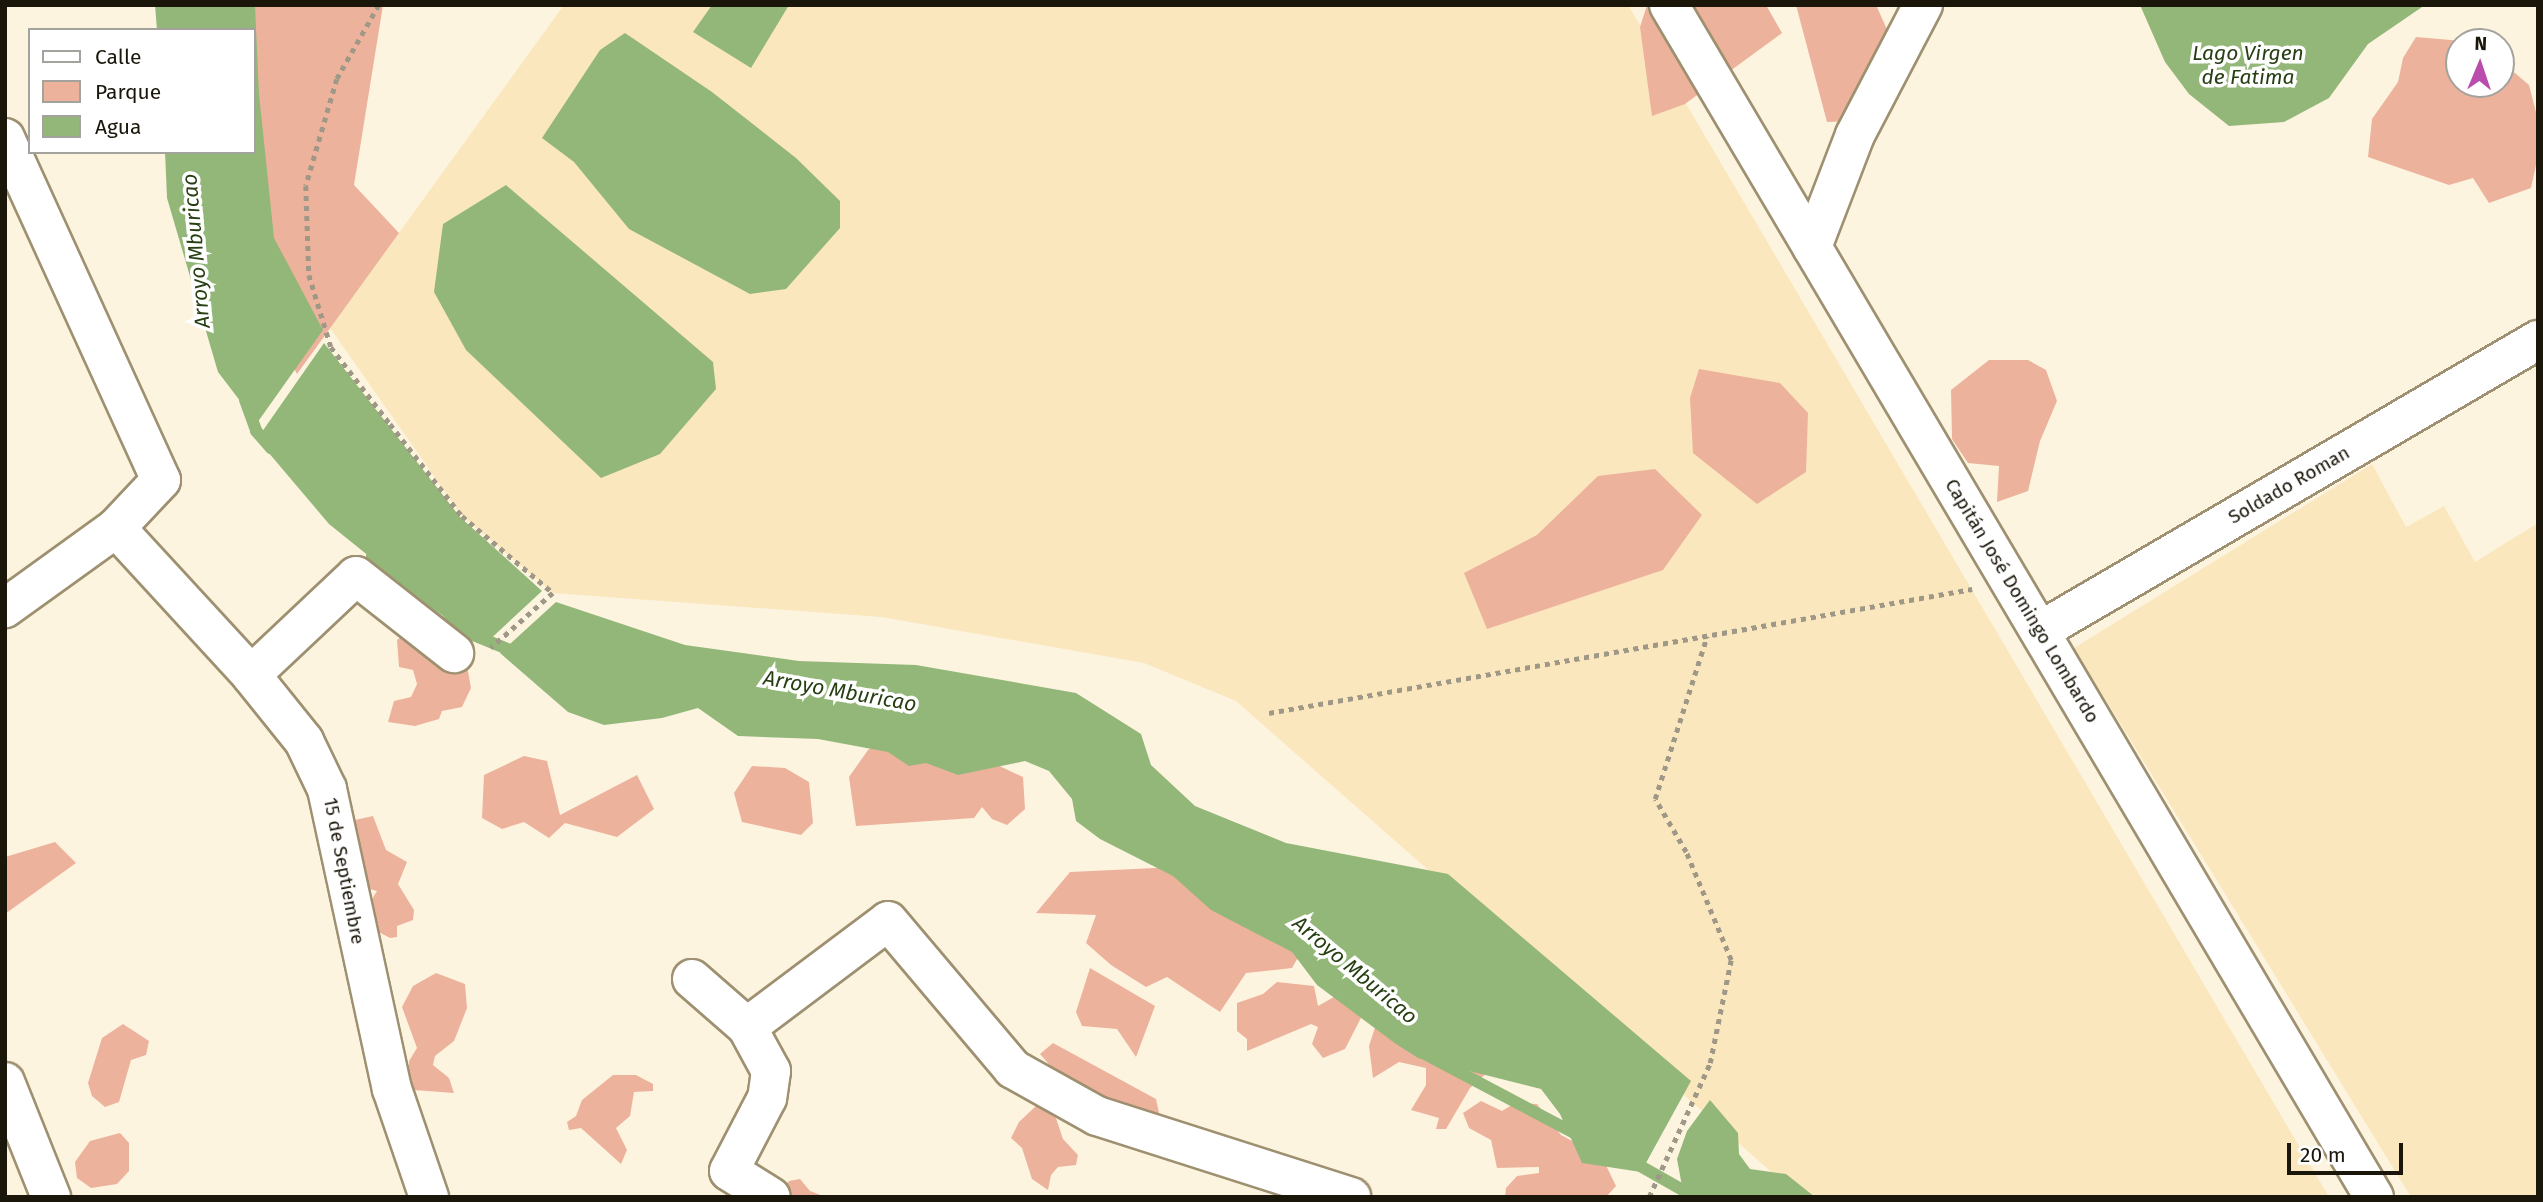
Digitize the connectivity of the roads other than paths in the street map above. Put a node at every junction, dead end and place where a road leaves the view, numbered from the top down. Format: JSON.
{"nodes":[{"id":1,"x":1669,"y":5,"type":"edge"},
{"id":2,"x":1923,"y":5,"type":"edge"},
{"id":3,"x":5,"y":138,"type":"edge"},
{"id":4,"x":1812,"y":247,"type":"junction"},
{"id":5,"x":2538,"y":340,"type":"edge"},
{"id":6,"x":116,"y":528,"type":"junction"},
{"id":7,"x":5,"y":608,"type":"edge"},
{"id":8,"x":2040,"y":631,"type":"junction"},
{"id":9,"x":468,"y":654,"type":"road end"},
{"id":10,"x":251,"y":675,"type":"junction"},
{"id":11,"x":692,"y":979,"type":"dead end"},
{"id":12,"x":747,"y":1027,"type":"junction"},
{"id":13,"x":5,"y":1083,"type":"edge"},
{"id":14,"x":51,"y":1197,"type":"edge"},
{"id":15,"x":429,"y":1197,"type":"edge"},
{"id":16,"x":771,"y":1197,"type":"edge"},
{"id":17,"x":1351,"y":1197,"type":"edge"},
{"id":18,"x":2374,"y":1197,"type":"edge"}],
"edges":[{"from":1,"to":4,"type":"street","name":"Capitán José Domingo Lombardo"},
{"from":2,"to":4,"type":"street"},
{"from":3,"to":6,"type":"street"},
{"from":4,"to":8,"type":"street","name":"Capitán José Domingo Lombardo"},
{"from":5,"to":8,"type":"street","name":"Soldado Roman"},
{"from":6,"to":7,"type":"street"},
{"from":6,"to":10,"type":"street","name":"15 de Septiembre"},
{"from":8,"to":18,"type":"street","name":"Capitán José Domingo Lombardo"},
{"from":9,"to":10,"type":"street"},
{"from":10,"to":15,"type":"street","name":"15 de Septiembre"},
{"from":11,"to":12,"type":"street"},
{"from":12,"to":16,"type":"street"},
{"from":12,"to":17,"type":"street"},
{"from":13,"to":14,"type":"street"}]}
